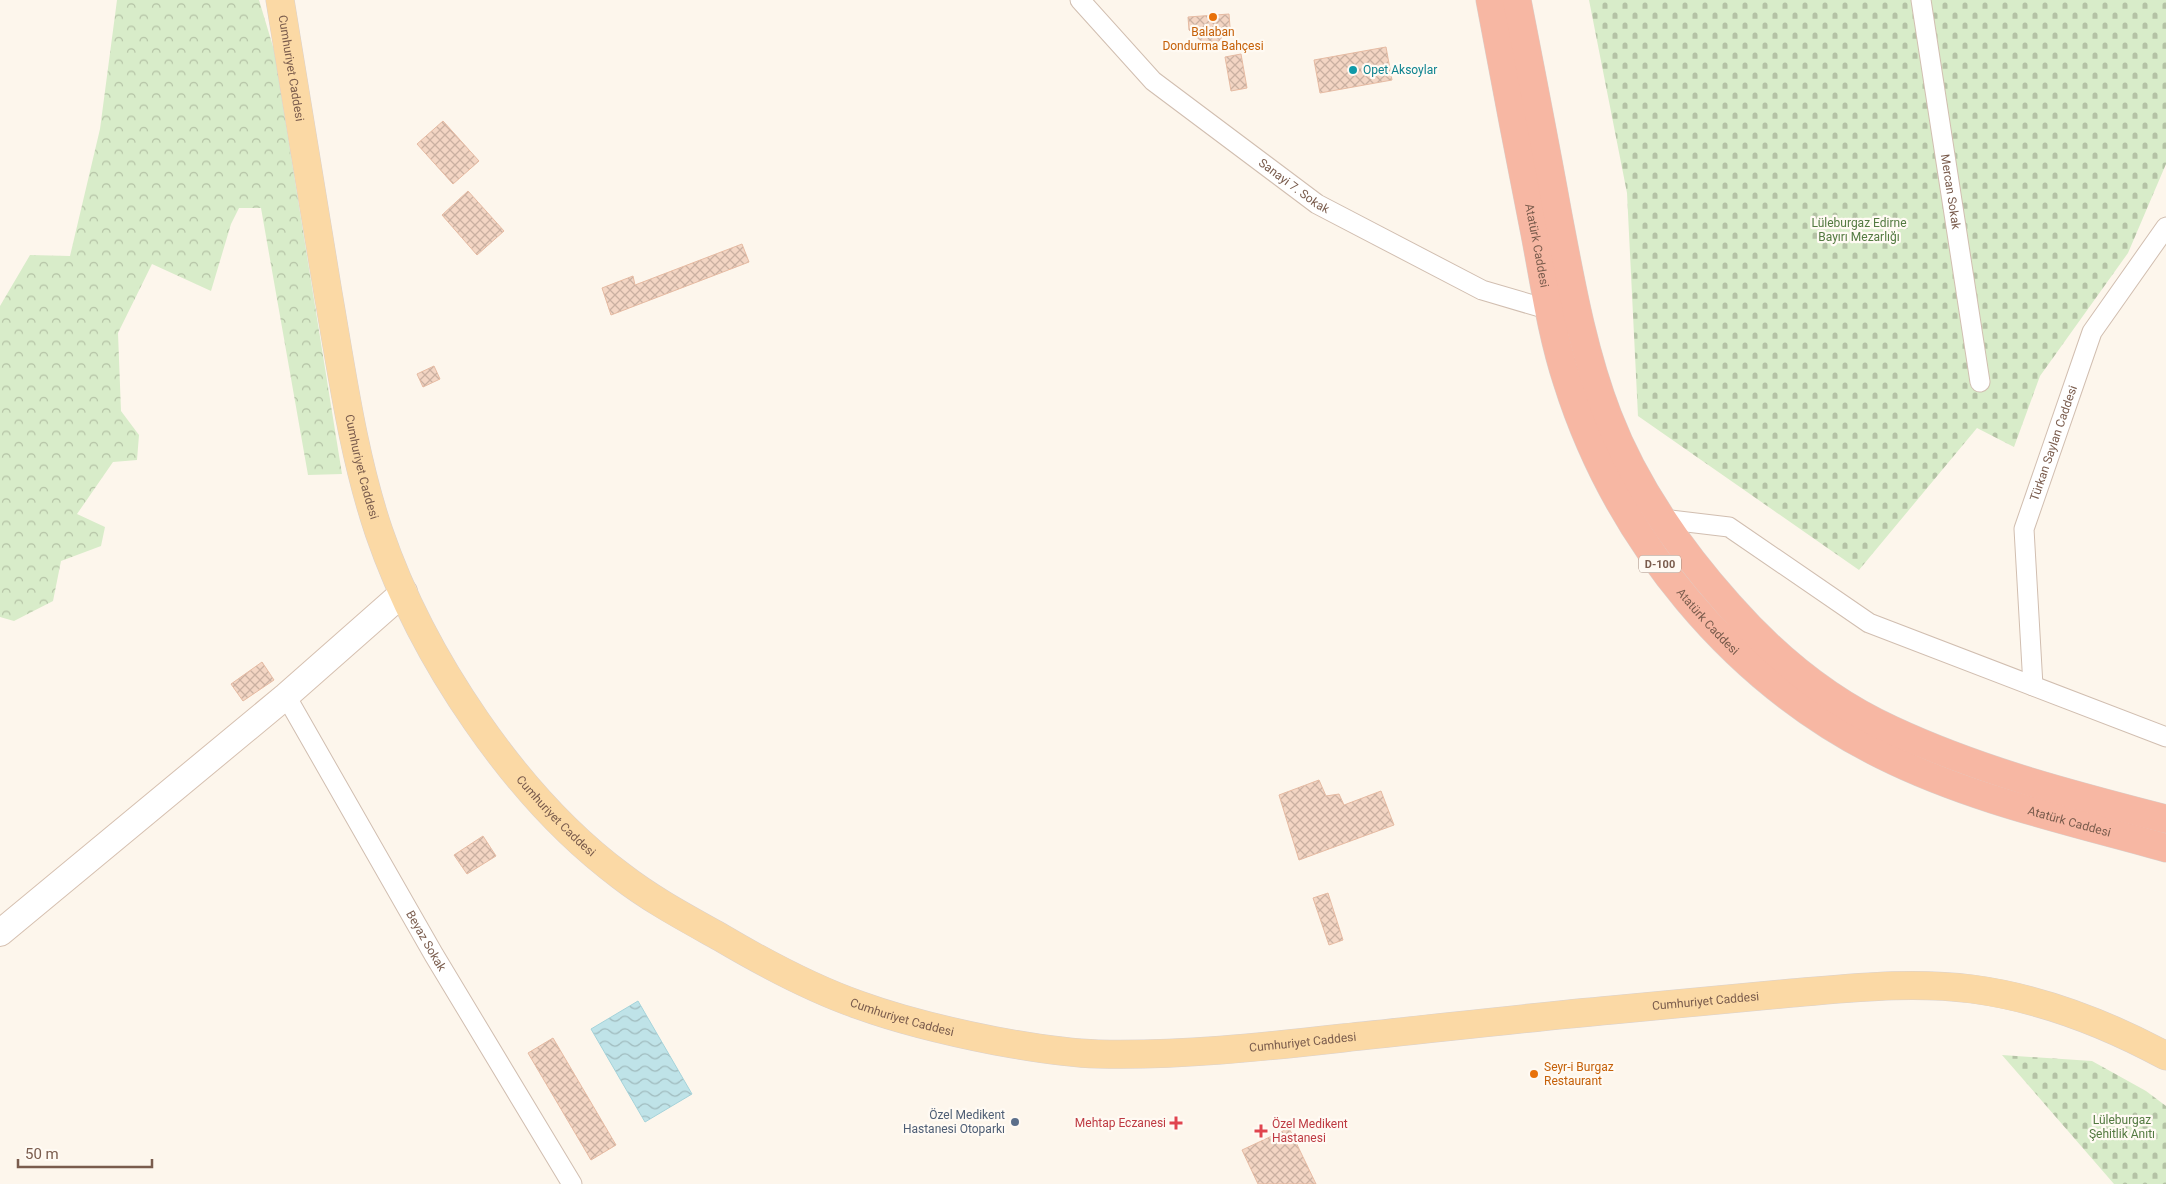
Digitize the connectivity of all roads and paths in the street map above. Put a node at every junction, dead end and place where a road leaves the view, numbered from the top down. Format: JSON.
{"nodes":[{"id":1,"x":280,"y":0,"type":"edge"},
{"id":2,"x":1080,"y":0,"type":"edge"},
{"id":3,"x":1490,"y":0,"type":"edge"},
{"id":4,"x":1517,"y":0,"type":"edge"},
{"id":5,"x":1921,"y":0,"type":"edge"},
{"id":6,"x":2166,"y":227,"type":"edge"},
{"id":7,"x":1550,"y":310,"type":"junction"},
{"id":8,"x":1980,"y":382,"type":"dead end"},
{"id":9,"x":1662,"y":519,"type":"junction"},
{"id":10,"x":404,"y":592,"type":"junction"},
{"id":11,"x":2033,"y":686,"type":"junction"},
{"id":12,"x":286,"y":696,"type":"junction"},
{"id":13,"x":2166,"y":738,"type":"edge"},
{"id":14,"x":2166,"y":819,"type":"edge"},
{"id":15,"x":2166,"y":848,"type":"edge"},
{"id":16,"x":0,"y":933,"type":"edge"},
{"id":17,"x":2166,"y":1056,"type":"edge"},
{"id":18,"x":572,"y":1184,"type":"edge"}],
"edges":[{"from":1,"to":10,"type":"main road","name":"Cumhuriyet Caddesi"},
{"from":2,"to":7,"type":"street","name":"Sanayi 7. Sokak"},
{"from":3,"to":7,"type":"highway","name":"Atatürk Caddesi","number":"D-100"},
{"from":4,"to":9,"type":"highway","name":"Atatürk Caddesi","number":"D-100"},
{"from":5,"to":8,"type":"street","name":"Mercan Sokak"},
{"from":6,"to":11,"type":"street","name":"Türkan Saylan Caddesi"},
{"from":7,"to":15,"type":"highway","name":"Atatürk Caddesi","number":"D-100"},
{"from":9,"to":11,"type":"street"},
{"from":9,"to":14,"type":"highway","name":"Atatürk Caddesi","number":"D-100"},
{"from":10,"to":12,"type":"street"},
{"from":10,"to":17,"type":"main road","name":"Cumhuriyet Caddesi"},
{"from":11,"to":13,"type":"street"},
{"from":12,"to":16,"type":"street"},
{"from":12,"to":18,"type":"street","name":"Beyaz Sokak"}]}
